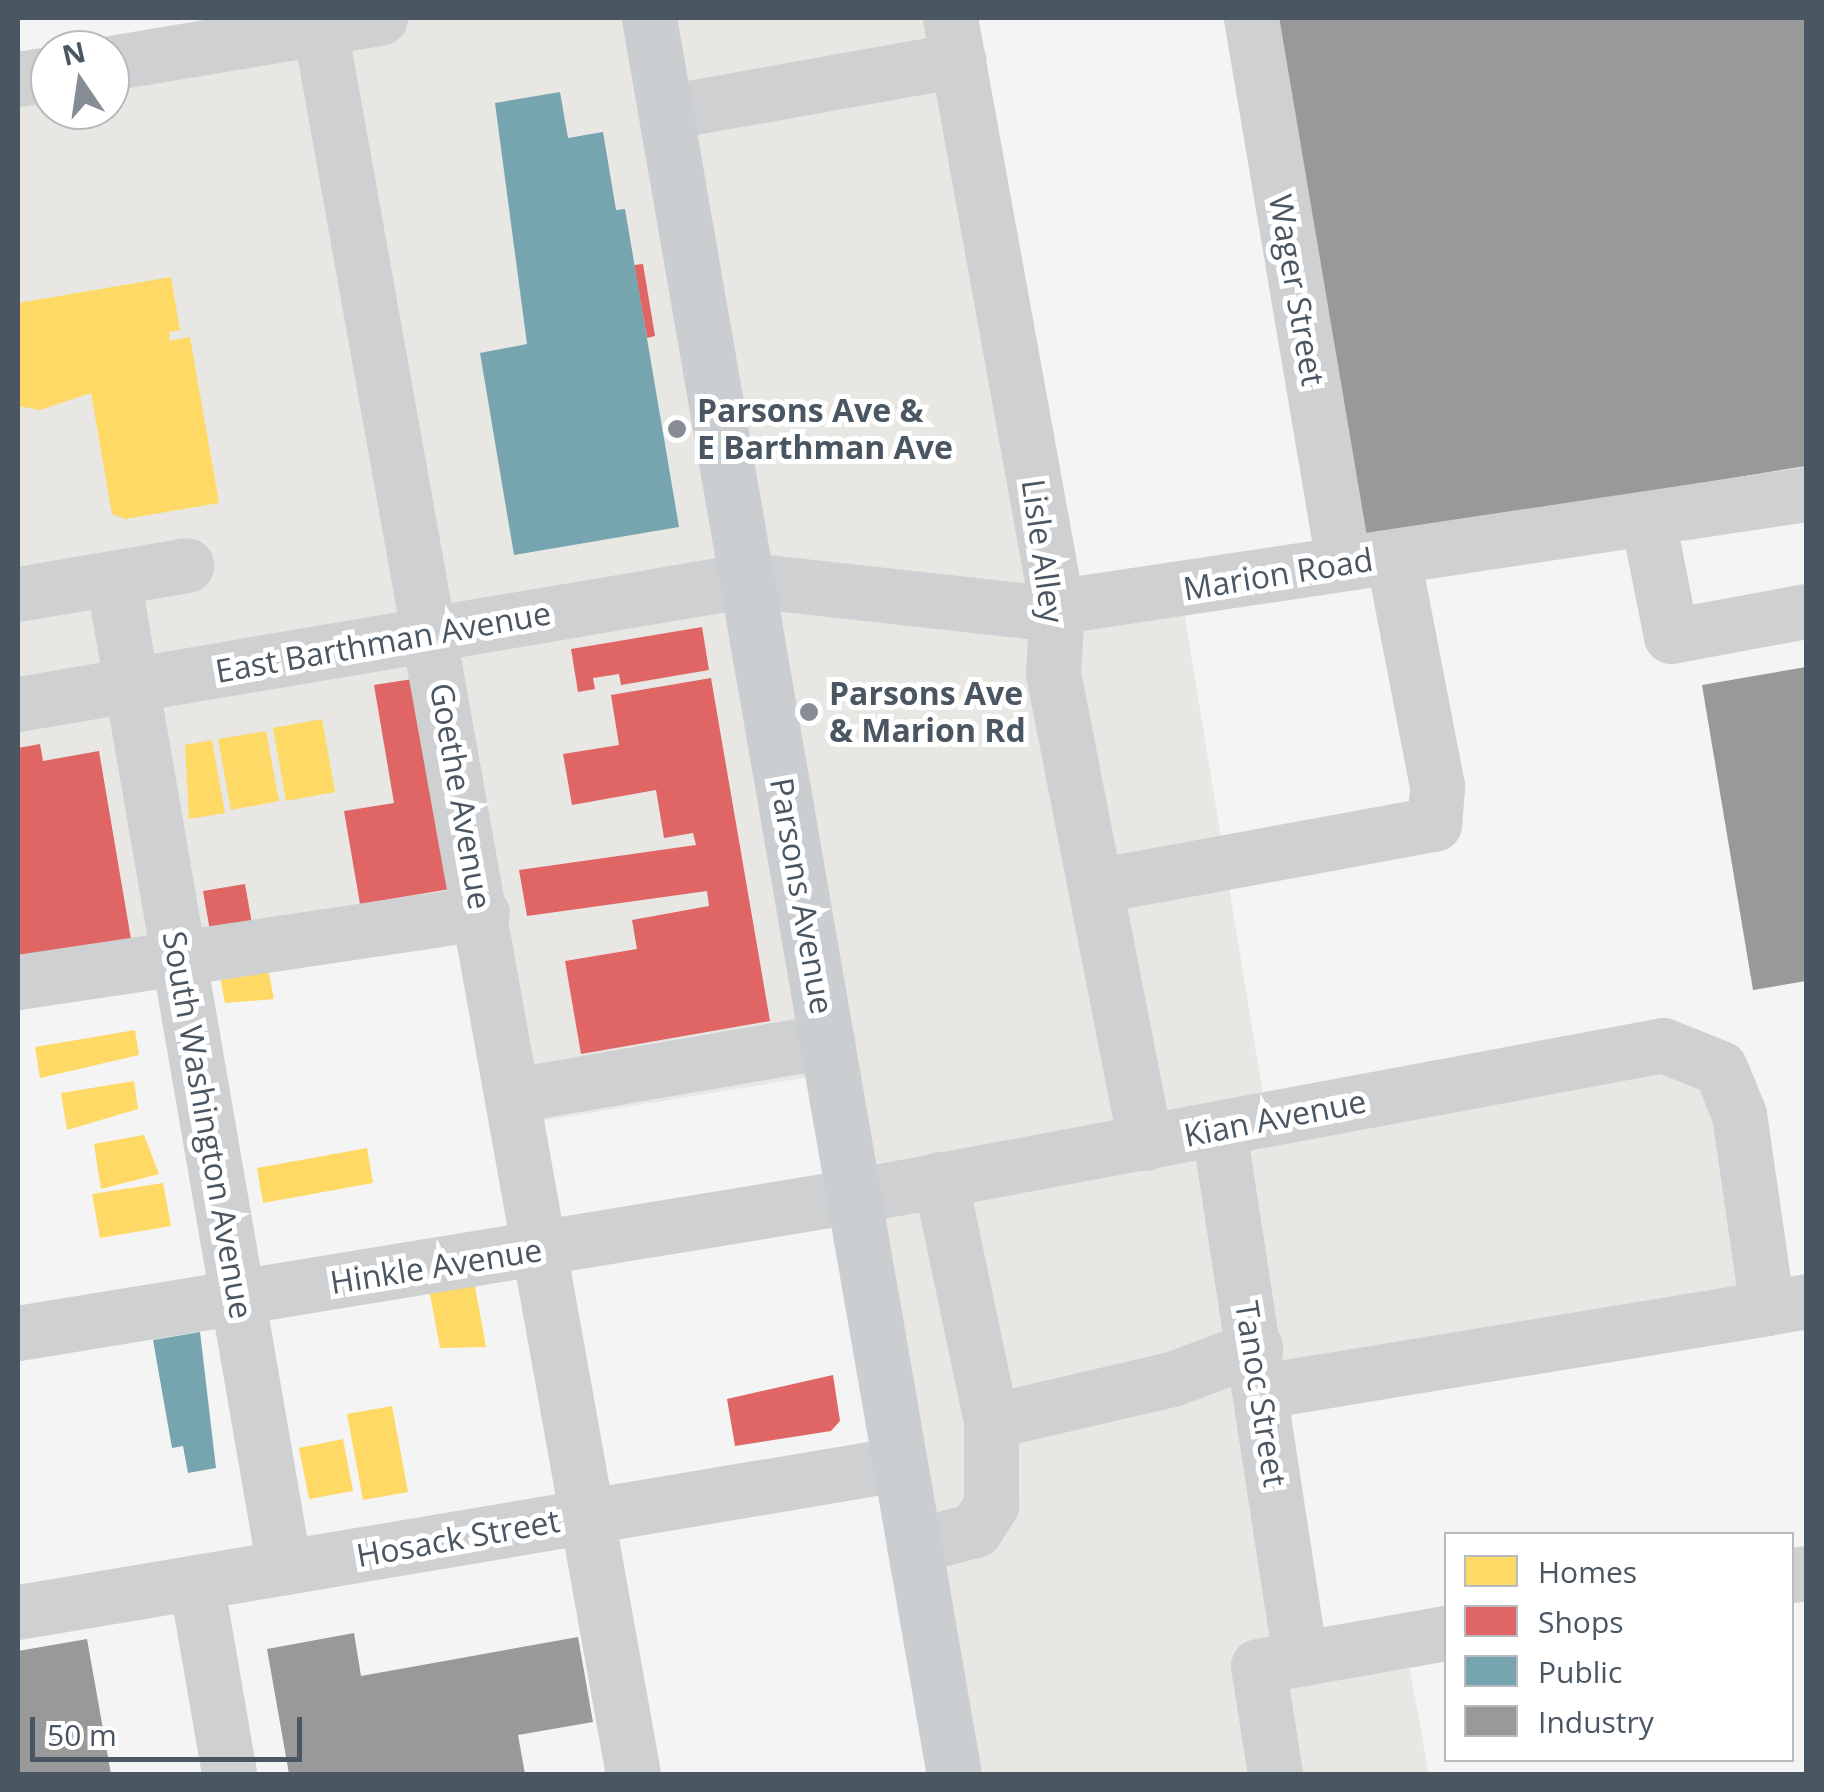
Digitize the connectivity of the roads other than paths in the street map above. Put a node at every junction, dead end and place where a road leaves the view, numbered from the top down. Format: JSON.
{"nodes":[{"id":1,"x":380,"y":18,"type":"edge"},
{"id":2,"x":649,"y":18,"type":"edge"},
{"id":3,"x":1251,"y":18,"type":"edge"},
{"id":4,"x":319,"y":23,"type":"edge"},
{"id":5,"x":954,"y":39,"type":"edge"},
{"id":6,"x":130,"y":60,"type":"edge"},
{"id":7,"x":666,"y":112,"type":"junction"},
{"id":8,"x":1806,"y":494,"type":"edge"},
{"id":9,"x":1648,"y":521,"type":"junction"},
{"id":10,"x":1368,"y":559,"type":"junction"},
{"id":11,"x":186,"y":566,"type":"dead end"},
{"id":12,"x":113,"y":579,"type":"junction"},
{"id":13,"x":748,"y":580,"type":"junction"},
{"id":14,"x":18,"y":594,"type":"edge"},
{"id":15,"x":1057,"y":608,"type":"junction"},
{"id":16,"x":1806,"y":612,"type":"edge"},
{"id":17,"x":432,"y":634,"type":"junction"},
{"id":18,"x":132,"y":684,"type":"junction"},
{"id":19,"x":18,"y":704,"type":"edge"},
{"id":20,"x":1095,"y":886,"type":"junction"},
{"id":21,"x":482,"y":914,"type":"junction"},
{"id":22,"x":179,"y":954,"type":"junction"},
{"id":23,"x":18,"y":982,"type":"edge"},
{"id":24,"x":827,"y":1041,"type":"junction"},
{"id":25,"x":514,"y":1095,"type":"junction"},
{"id":26,"x":1219,"y":1130,"type":"junction"},
{"id":27,"x":1145,"y":1143,"type":"junction"},
{"id":28,"x":940,"y":1180,"type":"junction"},
{"id":29,"x":854,"y":1196,"type":"junction"},
{"id":30,"x":541,"y":1248,"type":"junction"},
{"id":31,"x":238,"y":1298,"type":"junction"},
{"id":32,"x":1787,"y":1304,"type":"edge"},
{"id":33,"x":18,"y":1332,"type":"edge"},
{"id":34,"x":1259,"y":1369,"type":"junction"},
{"id":35,"x":991,"y":1421,"type":"junction"},
{"id":36,"x":899,"y":1464,"type":"junction"},
{"id":37,"x":589,"y":1516,"type":"junction"},
{"id":38,"x":914,"y":1546,"type":"junction"},
{"id":39,"x":284,"y":1567,"type":"junction"},
{"id":40,"x":196,"y":1582,"type":"junction"},
{"id":41,"x":18,"y":1612,"type":"edge"},
{"id":42,"x":1444,"y":1634,"type":"edge"},
{"id":43,"x":1300,"y":1658,"type":"junction"},
{"id":44,"x":229,"y":1774,"type":"edge"},
{"id":45,"x":633,"y":1774,"type":"edge"},
{"id":46,"x":954,"y":1774,"type":"edge"},
{"id":47,"x":1275,"y":1774,"type":"edge"}],
"edges":[{"from":1,"to":4,"type":"street"},
{"from":2,"to":7,"type":"main road","name":"Parsons Avenue"},
{"from":3,"to":10,"type":"street","name":"Wager Street"},
{"from":4,"to":6,"type":"street"},
{"from":4,"to":17,"type":"street","name":"Goethe Avenue"},
{"from":5,"to":7,"type":"street"},
{"from":5,"to":15,"type":"street","name":"Lisle Alley"},
{"from":7,"to":13,"type":"main road","name":"Parsons Avenue"},
{"from":8,"to":9,"type":"street","name":"Marion Road"},
{"from":9,"to":10,"type":"street","name":"Marion Road"},
{"from":9,"to":16,"type":"street"},
{"from":10,"to":15,"type":"street","name":"Marion Road"},
{"from":10,"to":20,"type":"street","name":"Wager Street"},
{"from":11,"to":12,"type":"street"},
{"from":12,"to":14,"type":"street"},
{"from":12,"to":18,"type":"street","name":"South Washington Avenue"},
{"from":13,"to":15,"type":"street","name":"Marion Road"},
{"from":13,"to":17,"type":"street","name":"East Barthman Avenue"},
{"from":13,"to":24,"type":"main road","name":"Parsons Avenue"},
{"from":15,"to":20,"type":"street","name":"Lisle Alley"},
{"from":17,"to":18,"type":"street","name":"East Barthman Avenue"},
{"from":17,"to":21,"type":"street","name":"Goethe Avenue"},
{"from":18,"to":19,"type":"street","name":"East Barthman Avenue"},
{"from":18,"to":22,"type":"street","name":"South Washington Avenue"},
{"from":20,"to":27,"type":"street","name":"Lisle Alley"},
{"from":21,"to":22,"type":"street"},
{"from":21,"to":25,"type":"street","name":"Goethe Avenue"},
{"from":22,"to":23,"type":"street"},
{"from":22,"to":31,"type":"street","name":"South Washington Avenue"},
{"from":24,"to":25,"type":"street"},
{"from":24,"to":29,"type":"main road","name":"Parsons Avenue"},
{"from":25,"to":30,"type":"street","name":"Goethe Avenue"},
{"from":26,"to":27,"type":"street","name":"Kian Avenue"},
{"from":26,"to":32,"type":"street","name":"Kian Avenue"},
{"from":26,"to":34,"type":"street","name":"Tanoc Street"},
{"from":27,"to":28,"type":"street","name":"Kian Avenue"},
{"from":28,"to":29,"type":"street","name":"Kian Avenue"},
{"from":28,"to":35,"type":"street"},
{"from":29,"to":30,"type":"street","name":"Hinkle Avenue"},
{"from":29,"to":36,"type":"main road","name":"Parsons Avenue"},
{"from":30,"to":31,"type":"street","name":"Hinkle Avenue"},
{"from":30,"to":37,"type":"street","name":"Goethe Avenue"},
{"from":31,"to":33,"type":"street","name":"Hinkle Avenue"},
{"from":31,"to":39,"type":"street","name":"South Washington Avenue"},
{"from":32,"to":34,"type":"street"},
{"from":34,"to":35,"type":"street"},
{"from":34,"to":43,"type":"street","name":"Tanoc Street"},
{"from":35,"to":38,"type":"street"},
{"from":36,"to":37,"type":"street","name":"Hosack Street"},
{"from":36,"to":38,"type":"main road","name":"Parsons Avenue"},
{"from":37,"to":39,"type":"street","name":"Hosack Street"},
{"from":37,"to":45,"type":"street","name":"Goethe Avenue"},
{"from":38,"to":46,"type":"main road","name":"Parsons Avenue"},
{"from":39,"to":40,"type":"street","name":"Hosack Street"},
{"from":40,"to":41,"type":"street","name":"Hosack Street"},
{"from":40,"to":44,"type":"street"},
{"from":42,"to":43,"type":"street"},
{"from":43,"to":47,"type":"street"}]}
